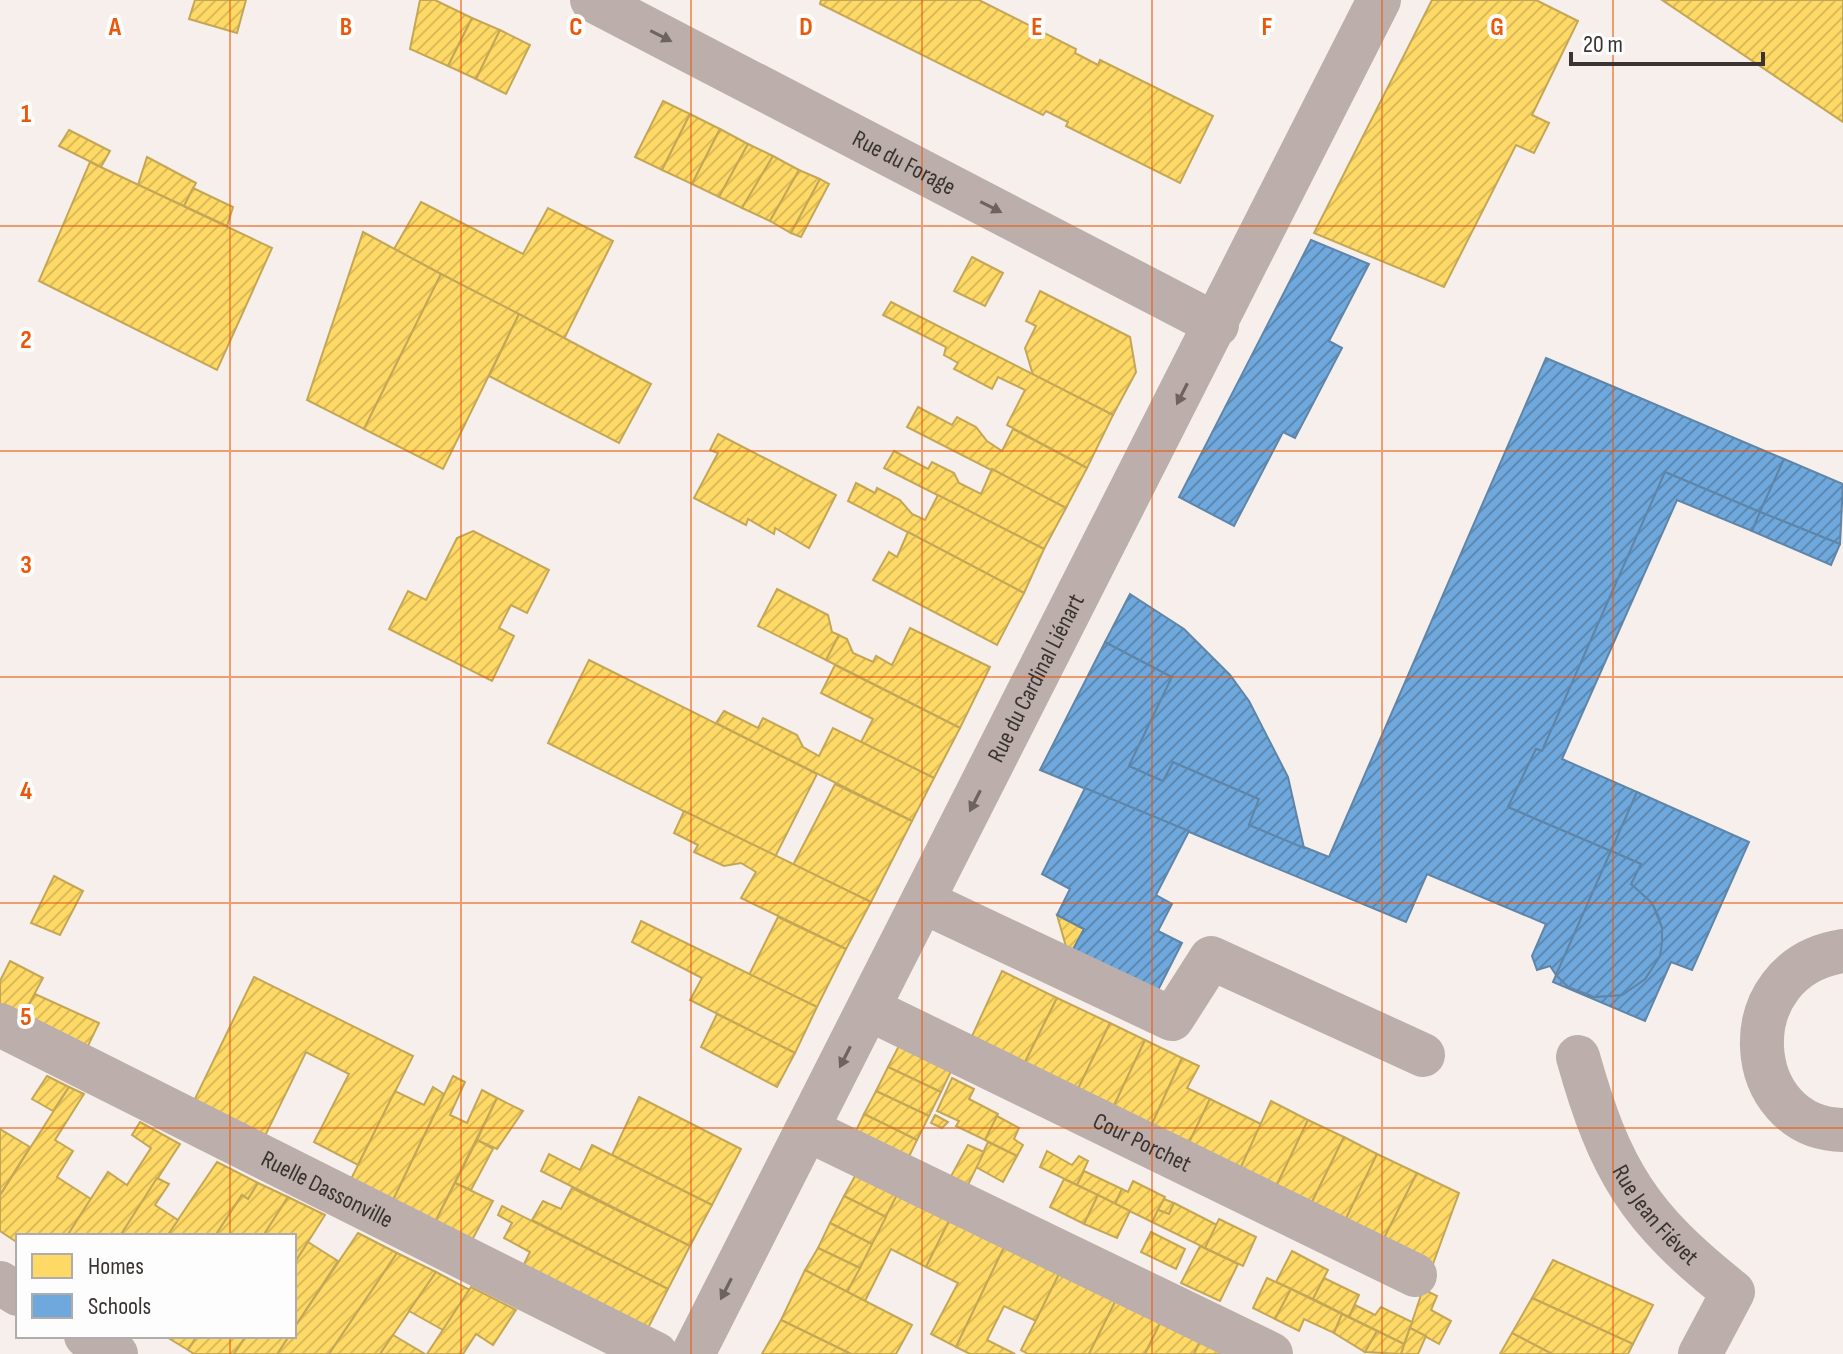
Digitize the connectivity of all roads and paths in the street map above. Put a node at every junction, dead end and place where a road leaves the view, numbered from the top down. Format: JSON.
{"nodes":[{"id":1,"x":592,"y":0,"type":"edge"},
{"id":2,"x":1379,"y":0,"type":"edge"},
{"id":3,"x":1217,"y":325,"type":"junction"},
{"id":4,"x":924,"y":902,"type":"junction"},
{"id":5,"x":1843,"y":951,"type":"edge"},
{"id":6,"x":869,"y":1009,"type":"junction"},
{"id":7,"x":0,"y":1025,"type":"edge"},
{"id":8,"x":1423,"y":1055,"type":"dead end"},
{"id":9,"x":1578,"y":1057,"type":"dead end"},
{"id":10,"x":808,"y":1130,"type":"junction"},
{"id":11,"x":1843,"y":1130,"type":"edge"},
{"id":12,"x":1415,"y":1275,"type":"dead end"},
{"id":13,"x":89,"y":1338,"type":"edge"},
{"id":14,"x":116,"y":1354,"type":"edge"},
{"id":15,"x":656,"y":1354,"type":"edge"},
{"id":16,"x":693,"y":1354,"type":"edge"},
{"id":17,"x":1271,"y":1354,"type":"edge"},
{"id":18,"x":1700,"y":1354,"type":"edge"}],
"edges":[{"from":1,"to":3,"type":"street","name":"Rue du Forage","one_way":true},
{"from":2,"to":3,"type":"street","name":"Rue du Cardinal Liénart"},
{"from":3,"to":4,"type":"street","name":"Rue du Cardinal Liénart","one_way":true},
{"from":4,"to":6,"type":"street","name":"Rue du Cardinal Liénart"},
{"from":4,"to":8,"type":"street"},
{"from":5,"to":11,"type":"street"},
{"from":6,"to":10,"type":"street","name":"Rue du Cardinal Liénart","one_way":true},
{"from":6,"to":12,"type":"street","name":"Cour Porchet"},
{"from":7,"to":15,"type":"street","name":"Ruelle Dassonville"},
{"from":9,"to":18,"type":"street","name":"Rue Jean Fiévet"},
{"from":10,"to":16,"type":"street","name":"Rue du Cardinal Liénart","one_way":true},
{"from":10,"to":17,"type":"street"},
{"from":13,"to":14,"type":"street"}]}
